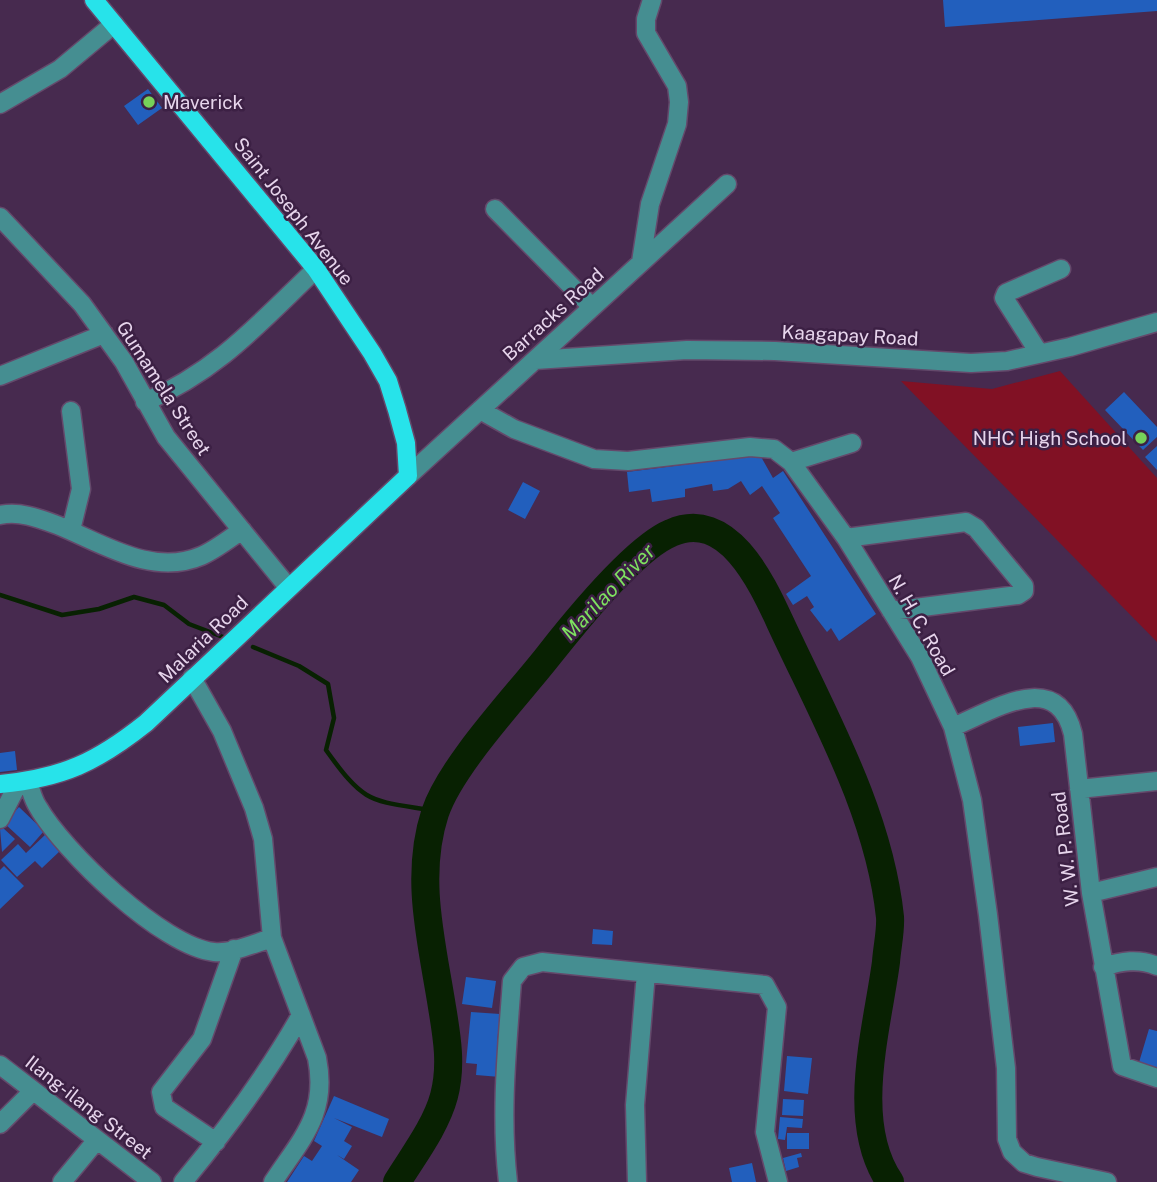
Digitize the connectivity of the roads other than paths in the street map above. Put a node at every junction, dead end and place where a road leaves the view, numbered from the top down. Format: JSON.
{"nodes":[{"id":1,"x":94,"y":0,"type":"edge"},
{"id":2,"x":652,"y":0,"type":"edge"},
{"id":3,"x":114,"y":24,"type":"junction"},
{"id":4,"x":0,"y":104,"type":"edge"},
{"id":5,"x":727,"y":184,"type":"dead end"},
{"id":6,"x":495,"y":209,"type":"dead end"},
{"id":7,"x":2,"y":223,"type":"edge"},
{"id":8,"x":641,"y":262,"type":"junction"},
{"id":9,"x":1061,"y":268,"type":"dead end"},
{"id":10,"x":316,"y":270,"type":"junction"},
{"id":11,"x":592,"y":307,"type":"junction"},
{"id":12,"x":1157,"y":322,"type":"edge"},
{"id":13,"x":104,"y":334,"type":"junction"},
{"id":14,"x":1039,"y":353,"type":"junction"},
{"id":15,"x":535,"y":360,"type":"junction"},
{"id":16,"x":0,"y":376,"type":"edge"},
{"id":17,"x":145,"y":402,"type":"junction"},
{"id":18,"x":480,"y":410,"type":"junction"},
{"id":19,"x":71,"y":411,"type":"dead end"},
{"id":20,"x":852,"y":443,"type":"dead end"},
{"id":21,"x":791,"y":462,"type":"junction"},
{"id":22,"x":408,"y":476,"type":"junction"},
{"id":23,"x":0,"y":515,"type":"edge"},
{"id":24,"x":71,"y":530,"type":"junction"},
{"id":25,"x":242,"y":530,"type":"junction"},
{"id":26,"x":845,"y":538,"type":"junction"},
{"id":27,"x":288,"y":587,"type":"junction"},
{"id":28,"x":891,"y":611,"type":"junction"},
{"id":29,"x":192,"y":678,"type":"junction"},
{"id":30,"x":953,"y":727,"type":"junction"},
{"id":31,"x":1157,"y":781,"type":"edge"},
{"id":32,"x":24,"y":782,"type":"junction"},
{"id":33,"x":0,"y":784,"type":"edge"},
{"id":34,"x":1079,"y":789,"type":"junction"},
{"id":35,"x":0,"y":819,"type":"edge"},
{"id":36,"x":1157,"y":877,"type":"edge"},
{"id":37,"x":1091,"y":893,"type":"junction"},
{"id":38,"x":272,"y":938,"type":"junction"},
{"id":39,"x":234,"y":949,"type":"junction"},
{"id":40,"x":1157,"y":966,"type":"edge"},
{"id":41,"x":1103,"y":967,"type":"junction"},
{"id":42,"x":646,"y":973,"type":"junction"},
{"id":43,"x":301,"y":1015,"type":"junction"},
{"id":44,"x":0,"y":1065,"type":"edge"},
{"id":45,"x":1157,"y":1078,"type":"edge"},
{"id":46,"x":33,"y":1091,"type":"junction"},
{"id":47,"x":0,"y":1124,"type":"edge"},
{"id":48,"x":96,"y":1141,"type":"junction"},
{"id":49,"x":216,"y":1142,"type":"junction"},
{"id":50,"x":62,"y":1182,"type":"edge"},
{"id":51,"x":152,"y":1182,"type":"edge"},
{"id":52,"x":183,"y":1182,"type":"edge"},
{"id":53,"x":273,"y":1182,"type":"edge"},
{"id":54,"x":508,"y":1182,"type":"edge"},
{"id":55,"x":637,"y":1182,"type":"edge"},
{"id":56,"x":778,"y":1182,"type":"edge"},
{"id":57,"x":1107,"y":1182,"type":"edge"}],
"edges":[{"from":1,"to":3,"type":"main road","name":"Saint Joseph Avenue"},
{"from":2,"to":8,"type":"street"},
{"from":3,"to":4,"type":"street"},
{"from":3,"to":10,"type":"main road","name":"Saint Joseph Avenue"},
{"from":5,"to":8,"type":"street","name":"Barracks Road"},
{"from":6,"to":11,"type":"street"},
{"from":7,"to":13,"type":"street","name":"Gumamela Street"},
{"from":8,"to":11,"type":"street","name":"Barracks Road"},
{"from":9,"to":14,"type":"street"},
{"from":10,"to":17,"type":"street"},
{"from":10,"to":22,"type":"main road","name":"Saint Joseph Avenue"},
{"from":11,"to":15,"type":"street","name":"Barracks Road"},
{"from":12,"to":14,"type":"street","name":"Kaagapay Road"},
{"from":13,"to":16,"type":"street"},
{"from":13,"to":17,"type":"street","name":"Gumamela Street"},
{"from":14,"to":15,"type":"street","name":"Kaagapay Road"},
{"from":15,"to":18,"type":"street","name":"Barracks Road"},
{"from":17,"to":25,"type":"street","name":"Gumamela Street"},
{"from":18,"to":21,"type":"street","name":"N. H. C. Road"},
{"from":18,"to":22,"type":"street","name":"Barracks Road"},
{"from":19,"to":24,"type":"street"},
{"from":20,"to":21,"type":"street"},
{"from":21,"to":26,"type":"street","name":"N. H. C. Road"},
{"from":22,"to":27,"type":"main road","name":"Malaria Road"},
{"from":23,"to":24,"type":"street"},
{"from":24,"to":25,"type":"street"},
{"from":25,"to":27,"type":"street","name":"Gumamela Street"},
{"from":26,"to":28,"type":"street","name":"N. H. C. Road"},
{"from":26,"to":28,"type":"street"},
{"from":27,"to":29,"type":"main road","name":"Malaria Road"},
{"from":28,"to":30,"type":"street","name":"N. H. C. Road"},
{"from":29,"to":32,"type":"main road","name":"Malaria Road"},
{"from":29,"to":38,"type":"street"},
{"from":30,"to":34,"type":"street","name":"W. W. P. Road"},
{"from":30,"to":57,"type":"street","name":"N. H. C. Road"},
{"from":31,"to":34,"type":"street"},
{"from":32,"to":33,"type":"main road","name":"Malaria Road"},
{"from":32,"to":35,"type":"street"},
{"from":32,"to":39,"type":"street"},
{"from":34,"to":37,"type":"street","name":"W. W. P. Road"},
{"from":36,"to":37,"type":"street"},
{"from":37,"to":41,"type":"street","name":"W. W. P. Road"},
{"from":38,"to":39,"type":"street"},
{"from":38,"to":43,"type":"street"},
{"from":39,"to":49,"type":"street"},
{"from":40,"to":41,"type":"street"},
{"from":41,"to":45,"type":"street","name":"W. W. P. Road"},
{"from":42,"to":54,"type":"street"},
{"from":42,"to":55,"type":"street"},
{"from":42,"to":56,"type":"street"},
{"from":43,"to":49,"type":"street"},
{"from":43,"to":53,"type":"street"},
{"from":44,"to":46,"type":"street","name":"Ilang-ilang Street"},
{"from":46,"to":47,"type":"street"},
{"from":46,"to":48,"type":"street","name":"Ilang-ilang Street"},
{"from":48,"to":50,"type":"street"},
{"from":48,"to":51,"type":"street","name":"Ilang-ilang Street"},
{"from":49,"to":52,"type":"street"}]}
